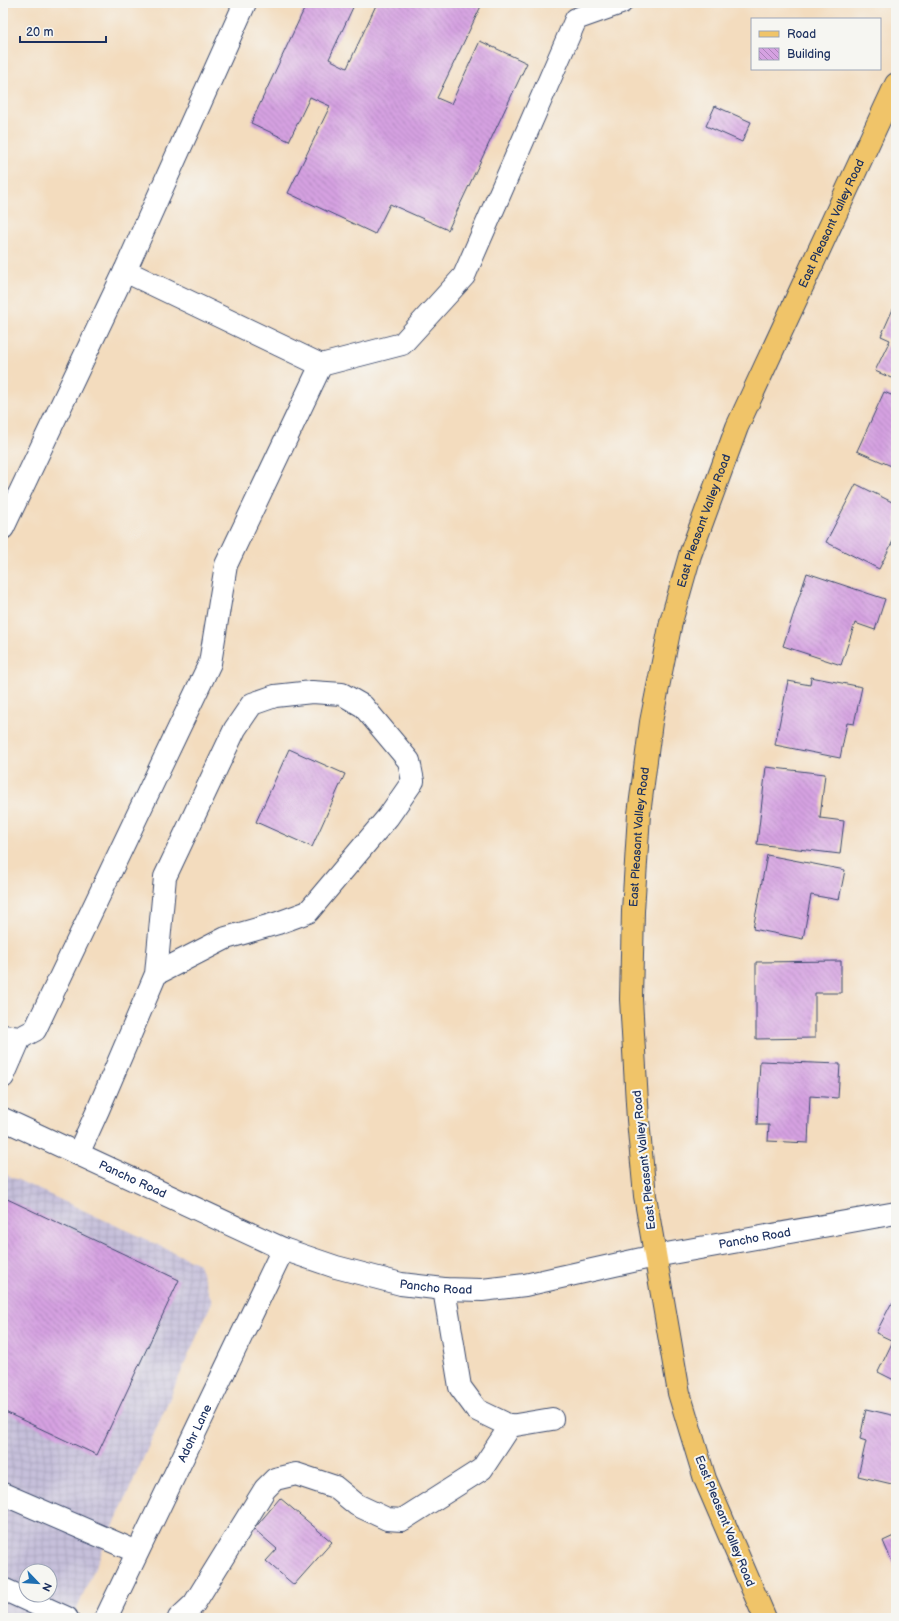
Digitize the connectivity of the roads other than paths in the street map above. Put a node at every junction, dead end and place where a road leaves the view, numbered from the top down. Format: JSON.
{"nodes":[{"id":1,"x":245,"y":3,"type":"edge"},
{"id":2,"x":621,"y":3,"type":"edge"},
{"id":3,"x":575,"y":11,"type":"edge"},
{"id":4,"x":896,"y":84,"type":"edge"},
{"id":5,"x":125,"y":271,"type":"junction"},
{"id":6,"x":321,"y":365,"type":"junction"},
{"id":7,"x":3,"y":528,"type":"edge"},
{"id":8,"x":156,"y":974,"type":"junction"},
{"id":9,"x":12,"y":1037,"type":"edge"},
{"id":10,"x":3,"y":1077,"type":"edge"},
{"id":11,"x":3,"y":1119,"type":"edge"},
{"id":12,"x":78,"y":1154,"type":"junction"},
{"id":13,"x":896,"y":1213,"type":"edge"},
{"id":14,"x":283,"y":1249,"type":"junction"},
{"id":15,"x":655,"y":1256,"type":"junction"},
{"id":16,"x":444,"y":1289,"type":"junction"},
{"id":17,"x":552,"y":1419,"type":"dead end"},
{"id":18,"x":511,"y":1425,"type":"junction"},
{"id":19,"x":3,"y":1494,"type":"edge"},
{"id":20,"x":137,"y":1552,"type":"junction"},
{"id":21,"x":3,"y":1589,"type":"edge"},
{"id":22,"x":67,"y":1618,"type":"edge"},
{"id":23,"x":106,"y":1618,"type":"edge"},
{"id":24,"x":179,"y":1618,"type":"edge"},
{"id":25,"x":765,"y":1618,"type":"edge"}],
"edges":[{"from":1,"to":5,"type":"street"},
{"from":2,"to":3,"type":"street"},
{"from":3,"to":6,"type":"street"},
{"from":4,"to":15,"type":"main road","name":"East Pleasant Valley Road"},
{"from":5,"to":6,"type":"street"},
{"from":5,"to":7,"type":"street"},
{"from":6,"to":9,"type":"street"},
{"from":8,"to":8,"type":"street"},
{"from":8,"to":12,"type":"street"},
{"from":9,"to":10,"type":"street"},
{"from":11,"to":12,"type":"street","name":"Pancho Road"},
{"from":12,"to":14,"type":"street","name":"Pancho Road"},
{"from":13,"to":15,"type":"street","name":"Pancho Road"},
{"from":14,"to":16,"type":"street","name":"Pancho Road"},
{"from":14,"to":20,"type":"street","name":"Adohr Lane"},
{"from":15,"to":16,"type":"street","name":"Pancho Road"},
{"from":15,"to":25,"type":"main road","name":"East Pleasant Valley Road"},
{"from":16,"to":18,"type":"street"},
{"from":17,"to":18,"type":"street"},
{"from":18,"to":24,"type":"street"},
{"from":19,"to":20,"type":"street"},
{"from":20,"to":23,"type":"street","name":"Adohr Lane"},
{"from":21,"to":22,"type":"street"}]}
